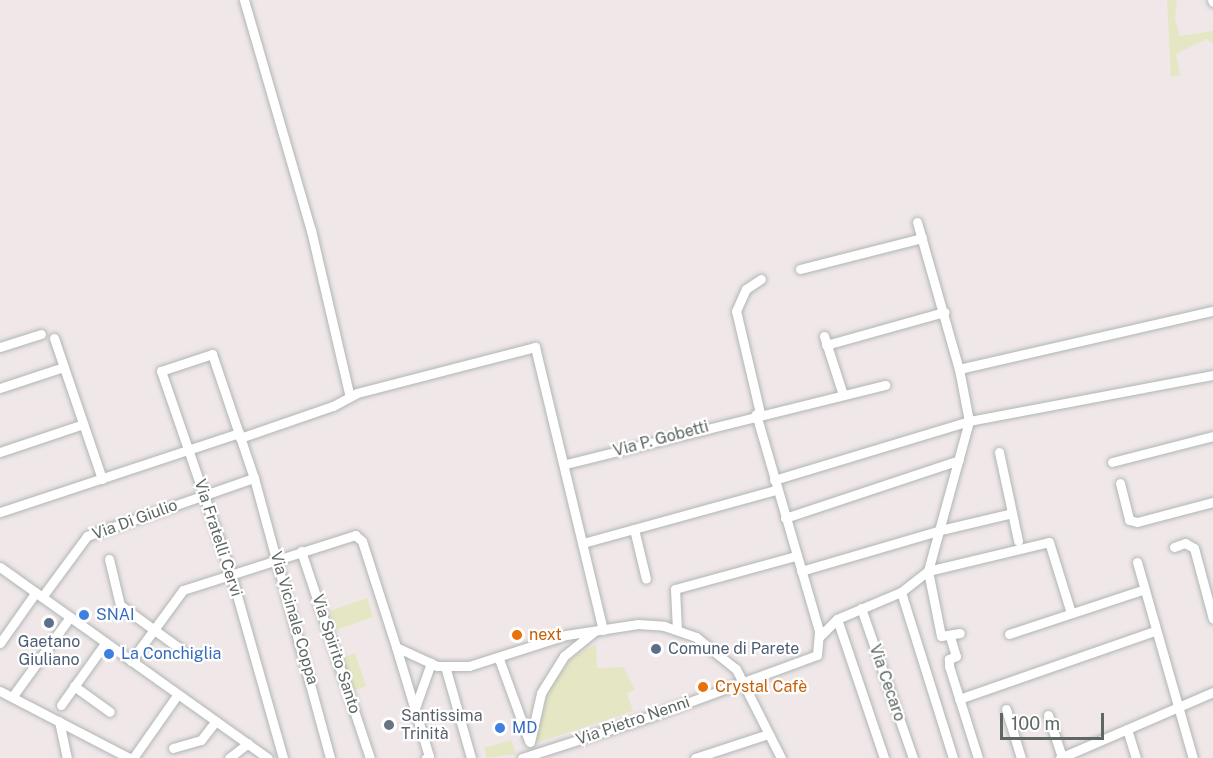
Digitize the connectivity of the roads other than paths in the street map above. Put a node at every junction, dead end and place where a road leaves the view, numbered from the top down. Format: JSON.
{"nodes":[{"id":1,"x":244,"y":0,"type":"edge"},
{"id":2,"x":917,"y":222,"type":"dead end"},
{"id":3,"x":922,"y":238,"type":"junction"},
{"id":4,"x":761,"y":279,"type":"dead end"},
{"id":5,"x":806,"y":279,"type":"dead end"},
{"id":6,"x":1213,"y":311,"type":"edge"},
{"id":7,"x":944,"y":312,"type":"junction"},
{"id":8,"x":41,"y":334,"type":"dead end"},
{"id":9,"x":54,"y":338,"type":"dead end"},
{"id":10,"x":0,"y":347,"type":"edge"},
{"id":11,"x":212,"y":354,"type":"joint"},
{"id":12,"x":64,"y":367,"type":"junction"},
{"id":13,"x":959,"y":369,"type":"junction"},
{"id":14,"x":1213,"y":375,"type":"edge"},
{"id":15,"x":885,"y":385,"type":"dead end"},
{"id":16,"x":0,"y":388,"type":"edge"},
{"id":17,"x":843,"y":395,"type":"junction"},
{"id":18,"x":350,"y":397,"type":"junction"},
{"id":19,"x":758,"y":414,"type":"junction"},
{"id":20,"x":969,"y":421,"type":"junction"},
{"id":21,"x":83,"y":424,"type":"junction"},
{"id":22,"x":239,"y":435,"type":"junction"},
{"id":23,"x":1213,"y":436,"type":"edge"},
{"id":24,"x":188,"y":450,"type":"junction"},
{"id":25,"x":0,"y":452,"type":"edge"},
{"id":26,"x":999,"y":452,"type":"dead end"},
{"id":27,"x":960,"y":460,"type":"junction"},
{"id":28,"x":1112,"y":462,"type":"dead end"},
{"id":29,"x":566,"y":464,"type":"junction"},
{"id":30,"x":254,"y":478,"type":"junction"},
{"id":31,"x":102,"y":479,"type":"junction"},
{"id":32,"x":1120,"y":483,"type":"dead end"},
{"id":33,"x":775,"y":485,"type":"junction"},
{"id":34,"x":204,"y":496,"type":"junction"},
{"id":35,"x":1213,"y":502,"type":"edge"},
{"id":36,"x":0,"y":512,"type":"edge"},
{"id":37,"x":1012,"y":513,"type":"junction"},
{"id":38,"x":785,"y":518,"type":"junction"},
{"id":39,"x":634,"y":529,"type":"junction"},
{"id":40,"x":940,"y":530,"type":"junction"},
{"id":41,"x":1018,"y":541,"type":"dead end"},
{"id":42,"x":583,"y":543,"type":"junction"},
{"id":43,"x":1174,"y":547,"type":"dead end"},
{"id":44,"x":301,"y":551,"type":"junction"},
{"id":45,"x":796,"y":556,"type":"junction"},
{"id":46,"x":109,"y":559,"type":"dead end"},
{"id":47,"x":277,"y":559,"type":"junction"},
{"id":48,"x":1137,"y":562,"type":"dead end"},
{"id":49,"x":0,"y":567,"type":"edge"},
{"id":50,"x":801,"y":571,"type":"junction"},
{"id":51,"x":928,"y":571,"type":"junction"},
{"id":52,"x":1213,"y":573,"type":"edge"},
{"id":53,"x":231,"y":574,"type":"junction"},
{"id":54,"x":1202,"y":576,"type":"junction"},
{"id":55,"x":646,"y":579,"type":"dead end"},
{"id":56,"x":1139,"y":591,"type":"dead end"},
{"id":57,"x":901,"y":592,"type":"junction"},
{"id":58,"x":39,"y":595,"type":"junction"},
{"id":59,"x":861,"y":608,"type":"junction"},
{"id":60,"x":1071,"y":613,"type":"junction"},
{"id":61,"x":70,"y":617,"type":"junction"},
{"id":62,"x":837,"y":619,"type":"junction"},
{"id":63,"x":1213,"y":619,"type":"edge"},
{"id":64,"x":154,"y":630,"type":"junction"},
{"id":65,"x":677,"y":630,"type":"junction"},
{"id":66,"x":599,"y":631,"type":"junction"},
{"id":67,"x":1154,"y":631,"type":"junction"},
{"id":68,"x":960,"y":633,"type":"dead end"},
{"id":69,"x":1009,"y":634,"type":"dead end"},
{"id":70,"x":820,"y":636,"type":"junction"},
{"id":71,"x":951,"y":640,"type":"dead end"},
{"id":72,"x":0,"y":642,"type":"edge"},
{"id":73,"x":106,"y":642,"type":"junction"},
{"id":74,"x":396,"y":647,"type":"junction"},
{"id":75,"x":182,"y":650,"type":"dead end"},
{"id":76,"x":499,"y":659,"type":"junction"},
{"id":77,"x":131,"y":661,"type":"junction"},
{"id":78,"x":431,"y":663,"type":"junction"},
{"id":79,"x":446,"y":666,"type":"junction"},
{"id":80,"x":744,"y":681,"type":"junction"},
{"id":81,"x":74,"y":686,"type":"junction"},
{"id":82,"x":0,"y":691,"type":"edge"},
{"id":83,"x":1213,"y":692,"type":"edge"},
{"id":84,"x":15,"y":693,"type":"dead end"},
{"id":85,"x":178,"y":694,"type":"junction"},
{"id":86,"x":960,"y":699,"type":"junction"},
{"id":87,"x":61,"y":705,"type":"dead end"},
{"id":88,"x":415,"y":708,"type":"junction"},
{"id":89,"x":1176,"y":708,"type":"junction"},
{"id":90,"x":1006,"y":709,"type":"dead end"},
{"id":91,"x":110,"y":712,"type":"dead end"},
{"id":92,"x":1048,"y":715,"type":"dead end"},
{"id":93,"x":216,"y":721,"type":"junction"},
{"id":94,"x":59,"y":722,"type":"junction"},
{"id":95,"x":1126,"y":729,"type":"junction"},
{"id":96,"x":768,"y":734,"type":"junction"},
{"id":97,"x":530,"y":742,"type":"junction"},
{"id":98,"x":248,"y":743,"type":"junction"},
{"id":99,"x":173,"y":748,"type":"dead end"},
{"id":100,"x":1076,"y":755,"type":"edge"},
{"id":101,"x":533,"y":756,"type":"edge"},
{"id":102,"x":67,"y":758,"type":"edge"},
{"id":103,"x":131,"y":758,"type":"edge"},
{"id":104,"x":229,"y":758,"type":"edge"},
{"id":105,"x":268,"y":758,"type":"edge"},
{"id":106,"x":283,"y":758,"type":"edge"},
{"id":107,"x":330,"y":758,"type":"edge"},
{"id":108,"x":370,"y":758,"type":"edge"},
{"id":109,"x":426,"y":758,"type":"edge"},
{"id":110,"x":471,"y":758,"type":"edge"},
{"id":111,"x":522,"y":758,"type":"edge"},
{"id":112,"x":695,"y":758,"type":"edge"},
{"id":113,"x":781,"y":758,"type":"edge"},
{"id":114,"x":884,"y":758,"type":"edge"},
{"id":115,"x":913,"y":758,"type":"edge"},
{"id":116,"x":953,"y":758,"type":"edge"},
{"id":117,"x":978,"y":758,"type":"edge"},
{"id":118,"x":1021,"y":758,"type":"edge"},
{"id":119,"x":1061,"y":758,"type":"edge"},
{"id":120,"x":1136,"y":758,"type":"edge"},
{"id":121,"x":1193,"y":758,"type":"edge"}],
"edges":[{"from":1,"to":18,"type":"street"},
{"from":2,"to":3,"type":"street"},
{"from":3,"to":5,"type":"street"},
{"from":3,"to":7,"type":"street"},
{"from":4,"to":19,"type":"street"},
{"from":6,"to":13,"type":"street"},
{"from":7,"to":13,"type":"street"},
{"from":7,"to":17,"type":"street"},
{"from":8,"to":10,"type":"street"},
{"from":9,"to":12,"type":"street"},
{"from":11,"to":22,"type":"street","name":"Via Vicinale Coppa"},
{"from":11,"to":24,"type":"street","name":"Via Fratelli Cervi"},
{"from":12,"to":16,"type":"street"},
{"from":12,"to":21,"type":"street"},
{"from":13,"to":20,"type":"street"},
{"from":14,"to":20,"type":"street"},
{"from":15,"to":17,"type":"street","name":"Via P. Gobetti"},
{"from":17,"to":19,"type":"street","name":"Via P. Gobetti"},
{"from":18,"to":22,"type":"street"},
{"from":18,"to":29,"type":"street"},
{"from":19,"to":29,"type":"street","name":"Via P. Gobetti"},
{"from":19,"to":33,"type":"street"},
{"from":20,"to":27,"type":"street"},
{"from":20,"to":33,"type":"street"},
{"from":21,"to":25,"type":"street"},
{"from":21,"to":31,"type":"street"},
{"from":22,"to":24,"type":"street"},
{"from":22,"to":30,"type":"street","name":"Via Vicinale Coppa"},
{"from":23,"to":28,"type":"street"},
{"from":24,"to":31,"type":"street"},
{"from":24,"to":34,"type":"street","name":"Via Fratelli Cervi"},
{"from":26,"to":37,"type":"street"},
{"from":27,"to":38,"type":"street"},
{"from":27,"to":40,"type":"street"},
{"from":29,"to":42,"type":"street"},
{"from":30,"to":34,"type":"street","name":"Via Di Giulio"},
{"from":30,"to":47,"type":"street","name":"Via Vicinale Coppa"},
{"from":31,"to":36,"type":"street"},
{"from":32,"to":35,"type":"street"},
{"from":33,"to":38,"type":"street"},
{"from":33,"to":39,"type":"street"},
{"from":34,"to":53,"type":"street","name":"Via Fratelli Cervi"},
{"from":34,"to":58,"type":"street","name":"Via Di Giulio"},
{"from":37,"to":40,"type":"street"},
{"from":37,"to":41,"type":"street"},
{"from":38,"to":45,"type":"street"},
{"from":39,"to":42,"type":"street"},
{"from":39,"to":55,"type":"street"},
{"from":40,"to":50,"type":"street"},
{"from":40,"to":51,"type":"street"},
{"from":42,"to":66,"type":"street"},
{"from":43,"to":54,"type":"street"},
{"from":44,"to":47,"type":"street"},
{"from":44,"to":74,"type":"street"},
{"from":44,"to":108,"type":"street","name":"Via Spirito Santo"},
{"from":45,"to":50,"type":"street"},
{"from":45,"to":65,"type":"street"},
{"from":46,"to":64,"type":"street"},
{"from":47,"to":53,"type":"street"},
{"from":47,"to":107,"type":"street","name":"Via Vicinale Coppa"},
{"from":48,"to":67,"type":"street"},
{"from":49,"to":58,"type":"street"},
{"from":50,"to":70,"type":"street"},
{"from":51,"to":57,"type":"street"},
{"from":51,"to":60,"type":"street"},
{"from":51,"to":68,"type":"street"},
{"from":52,"to":54,"type":"street"},
{"from":53,"to":64,"type":"street"},
{"from":53,"to":106,"type":"street","name":"Via Fratelli Cervi"},
{"from":54,"to":63,"type":"street"},
{"from":56,"to":60,"type":"street"},
{"from":57,"to":59,"type":"street"},
{"from":57,"to":116,"type":"street"},
{"from":58,"to":61,"type":"street"},
{"from":58,"to":72,"type":"street","name":"Via Di Giulio"},
{"from":59,"to":62,"type":"street"},
{"from":59,"to":115,"type":"street","name":"Via Cecaro"},
{"from":60,"to":69,"type":"street"},
{"from":61,"to":73,"type":"street"},
{"from":61,"to":84,"type":"street"},
{"from":62,"to":70,"type":"street"},
{"from":62,"to":114,"type":"street"},
{"from":64,"to":75,"type":"street"},
{"from":64,"to":77,"type":"street"},
{"from":65,"to":66,"type":"street"},
{"from":65,"to":80,"type":"street"},
{"from":66,"to":76,"type":"street"},
{"from":66,"to":97,"type":"street"},
{"from":67,"to":86,"type":"street"},
{"from":67,"to":89,"type":"street"},
{"from":70,"to":80,"type":"street","name":"Via Pietro Nenni"},
{"from":71,"to":86,"type":"street"},
{"from":73,"to":77,"type":"street"},
{"from":73,"to":81,"type":"street"},
{"from":74,"to":78,"type":"street"},
{"from":74,"to":88,"type":"street"},
{"from":76,"to":79,"type":"street"},
{"from":76,"to":97,"type":"street"},
{"from":77,"to":85,"type":"street"},
{"from":78,"to":79,"type":"street"},
{"from":78,"to":88,"type":"street"},
{"from":79,"to":110,"type":"street"},
{"from":80,"to":96,"type":"street"},
{"from":80,"to":101,"type":"street","name":"Via Pietro Nenni"},
{"from":81,"to":87,"type":"street"},
{"from":81,"to":91,"type":"street"},
{"from":82,"to":94,"type":"street"},
{"from":83,"to":89,"type":"street"},
{"from":85,"to":93,"type":"street"},
{"from":85,"to":103,"type":"street"},
{"from":86,"to":117,"type":"street"},
{"from":88,"to":109,"type":"street"},
{"from":89,"to":95,"type":"street"},
{"from":89,"to":121,"type":"street"},
{"from":90,"to":118,"type":"street"},
{"from":92,"to":119,"type":"street"},
{"from":93,"to":98,"type":"street"},
{"from":93,"to":99,"type":"street"},
{"from":94,"to":102,"type":"street"},
{"from":94,"to":103,"type":"street"},
{"from":95,"to":100,"type":"street"},
{"from":95,"to":120,"type":"street"},
{"from":96,"to":112,"type":"street"},
{"from":96,"to":113,"type":"street"},
{"from":97,"to":101,"type":"street"},
{"from":98,"to":104,"type":"street"},
{"from":98,"to":105,"type":"street"},
{"from":100,"to":119,"type":"street"},
{"from":101,"to":111,"type":"street","name":"Via Pietro Nenni"}]}
